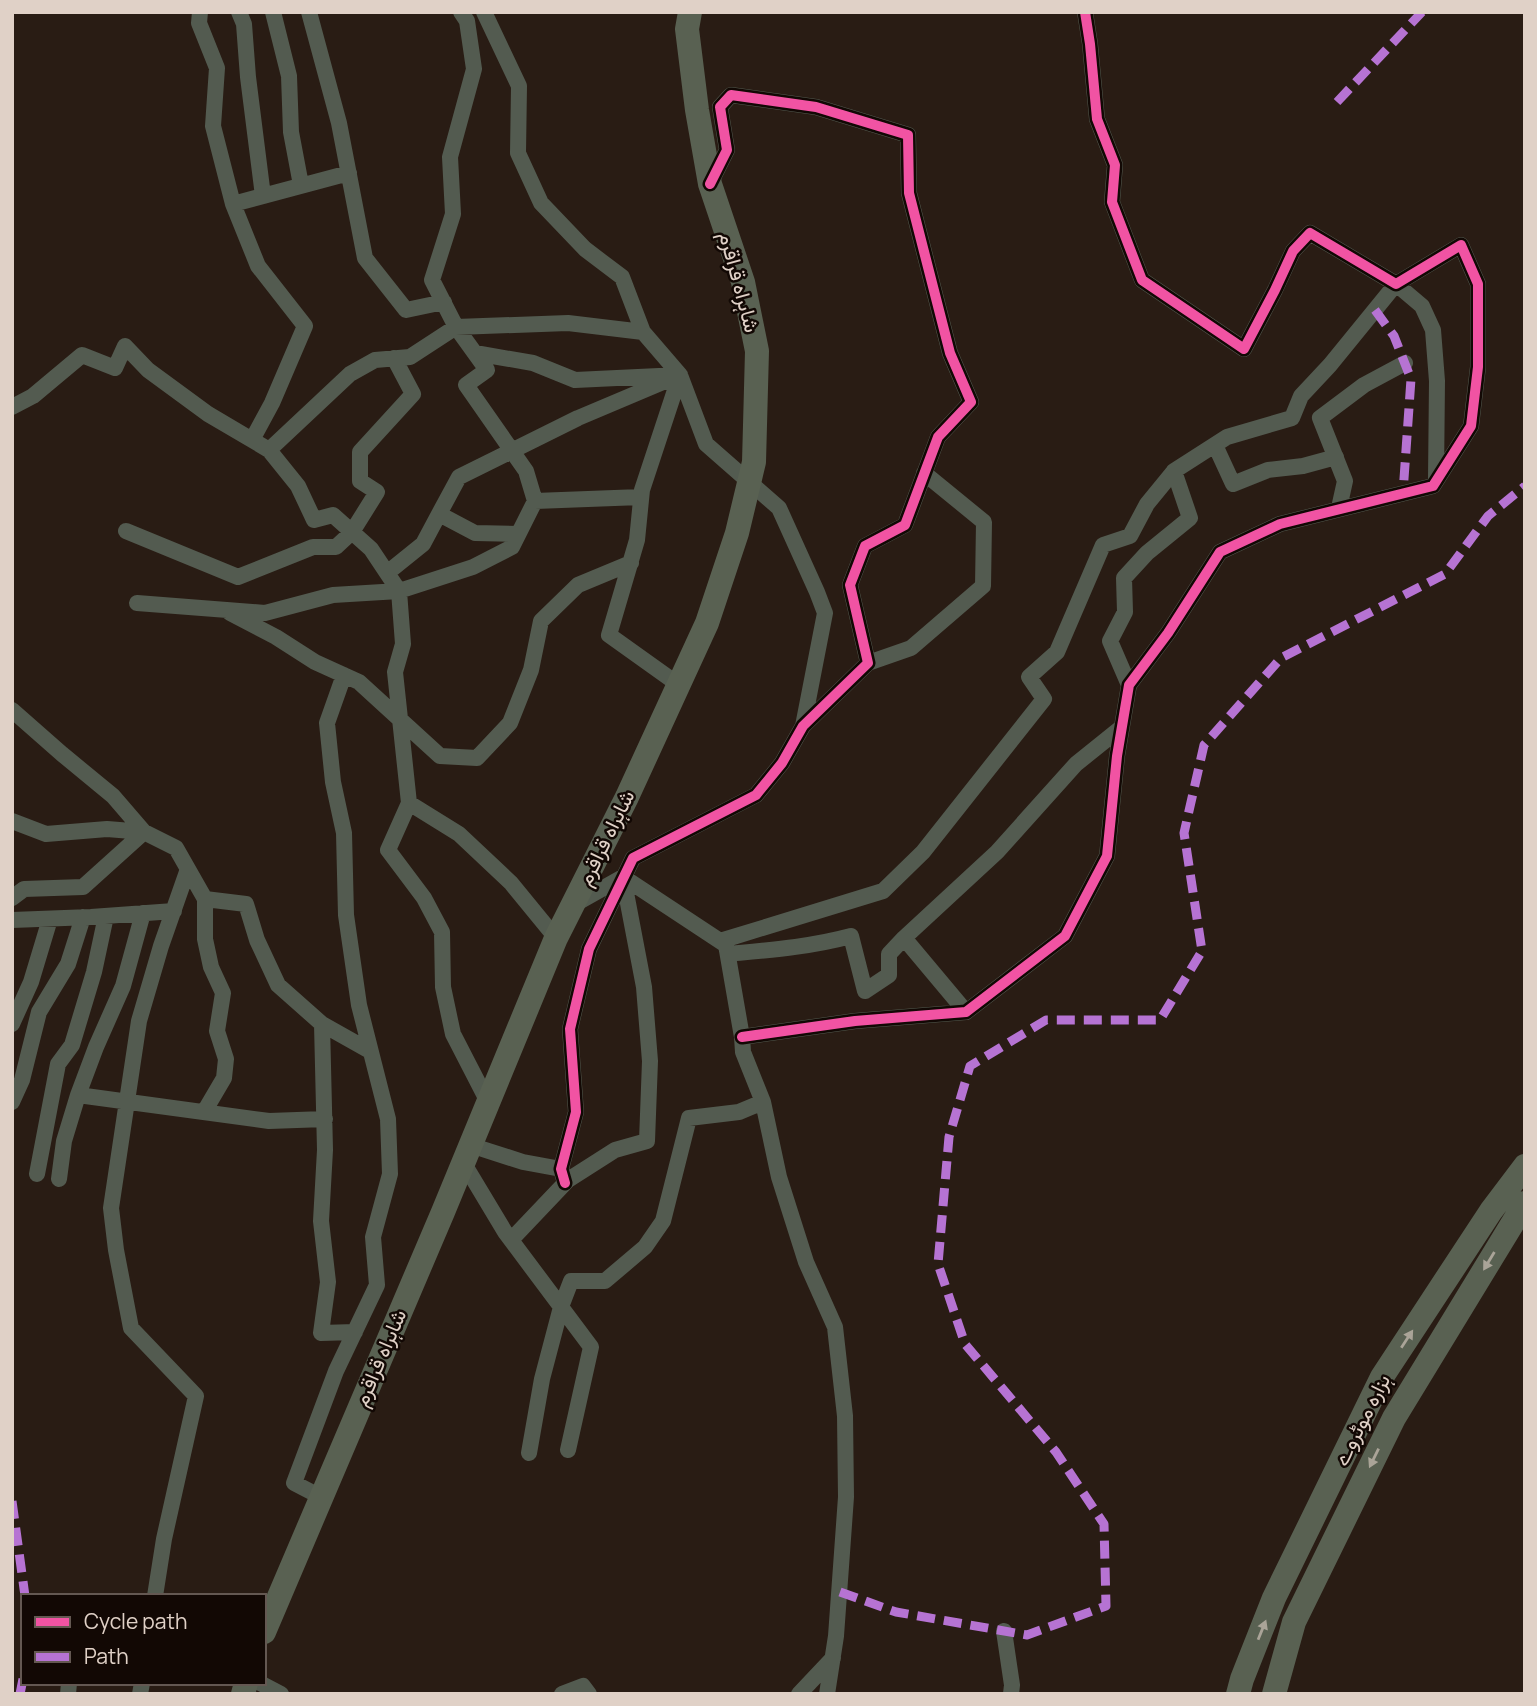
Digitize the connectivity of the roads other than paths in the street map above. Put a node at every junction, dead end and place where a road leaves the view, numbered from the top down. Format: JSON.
{"nodes":[{"id":1,"x":200,"y":12,"type":"edge"},
{"id":2,"x":239,"y":12,"type":"edge"},
{"id":3,"x":273,"y":12,"type":"edge"},
{"id":4,"x":309,"y":12,"type":"edge"},
{"id":5,"x":461,"y":12,"type":"edge"},
{"id":6,"x":484,"y":12,"type":"edge"},
{"id":7,"x":690,"y":12,"type":"edge"},
{"id":8,"x":1085,"y":12,"type":"edge"},
{"id":9,"x":349,"y":173,"type":"junction"},
{"id":10,"x":710,"y":184,"type":"junction"},
{"id":11,"x":301,"y":186,"type":"junction"},
{"id":12,"x":264,"y":196,"type":"junction"},
{"id":13,"x":233,"y":204,"type":"junction"},
{"id":14,"x":1395,"y":284,"type":"junction"},
{"id":15,"x":443,"y":302,"type":"junction"},
{"id":16,"x":456,"y":327,"type":"junction"},
{"id":17,"x":643,"y":332,"type":"junction"},
{"id":18,"x":475,"y":353,"type":"junction"},
{"id":19,"x":394,"y":358,"type":"junction"},
{"id":20,"x":1405,"y":363,"type":"dead end"},
{"id":21,"x":680,"y":375,"type":"junction"},
{"id":22,"x":12,"y":407,"type":"edge"},
{"id":23,"x":252,"y":440,"type":"junction"},
{"id":24,"x":1215,"y":445,"type":"junction"},
{"id":25,"x":269,"y":450,"type":"junction"},
{"id":26,"x":513,"y":450,"type":"junction"},
{"id":27,"x":1336,"y":457,"type":"junction"},
{"id":28,"x":1174,"y":471,"type":"junction"},
{"id":29,"x":924,"y":473,"type":"junction"},
{"id":30,"x":1436,"y":481,"type":"junction"},
{"id":31,"x":749,"y":483,"type":"junction"},
{"id":32,"x":641,"y":497,"type":"junction"},
{"id":33,"x":535,"y":501,"type":"junction"},
{"id":34,"x":1339,"y":508,"type":"junction"},
{"id":35,"x":439,"y":514,"type":"junction"},
{"id":36,"x":126,"y":531,"type":"dead end"},
{"id":37,"x":352,"y":532,"type":"junction"},
{"id":38,"x":518,"y":534,"type":"junction"},
{"id":39,"x":631,"y":563,"type":"junction"},
{"id":40,"x":387,"y":573,"type":"junction"},
{"id":41,"x":399,"y":591,"type":"junction"},
{"id":42,"x":137,"y":603,"type":"dead end"},
{"id":43,"x":222,"y":609,"type":"junction"},
{"id":44,"x":868,"y":663,"type":"junction"},
{"id":45,"x":344,"y":675,"type":"junction"},
{"id":46,"x":679,"y":685,"type":"junction"},
{"id":47,"x":1129,"y":685,"type":"junction"},
{"id":48,"x":12,"y":710,"type":"edge"},
{"id":49,"x":401,"y":720,"type":"junction"},
{"id":50,"x":803,"y":726,"type":"junction"},
{"id":51,"x":1122,"y":727,"type":"junction"},
{"id":52,"x":410,"y":803,"type":"junction"},
{"id":53,"x":12,"y":821,"type":"edge"},
{"id":54,"x":144,"y":832,"type":"junction"},
{"id":55,"x":188,"y":869,"type":"junction"},
{"id":56,"x":623,"y":877,"type":"junction"},
{"id":57,"x":12,"y":898,"type":"edge"},
{"id":58,"x":205,"y":900,"type":"junction"},
{"id":59,"x":573,"y":906,"type":"junction"},
{"id":60,"x":174,"y":911,"type":"junction"},
{"id":61,"x":142,"y":913,"type":"junction"},
{"id":62,"x":106,"y":916,"type":"junction"},
{"id":63,"x":83,"y":917,"type":"junction"},
{"id":64,"x":50,"y":919,"type":"junction"},
{"id":65,"x":12,"y":920,"type":"edge"},
{"id":66,"x":556,"y":938,"type":"junction"},
{"id":67,"x":904,"y":938,"type":"junction"},
{"id":68,"x":724,"y":947,"type":"junction"},
{"id":69,"x":965,"y":1012,"type":"junction"},
{"id":70,"x":12,"y":1024,"type":"edge"},
{"id":71,"x":322,"y":1024,"type":"junction"},
{"id":72,"x":742,"y":1037,"type":"junction"},
{"id":73,"x":370,"y":1051,"type":"junction"},
{"id":74,"x":78,"y":1095,"type":"junction"},
{"id":75,"x":127,"y":1101,"type":"junction"},
{"id":76,"x":12,"y":1102,"type":"edge"},
{"id":77,"x":488,"y":1102,"type":"junction"},
{"id":78,"x":763,"y":1102,"type":"junction"},
{"id":79,"x":204,"y":1112,"type":"junction"},
{"id":80,"x":325,"y":1119,"type":"junction"},
{"id":81,"x":467,"y":1153,"type":"junction"},
{"id":82,"x":1525,"y":1166,"type":"edge"},
{"id":83,"x":37,"y":1174,"type":"dead end"},
{"id":84,"x":563,"y":1176,"type":"junction"},
{"id":85,"x":59,"y":1179,"type":"dead end"},
{"id":86,"x":1525,"y":1203,"type":"edge"},
{"id":87,"x":512,"y":1240,"type":"junction"},
{"id":88,"x":561,"y":1307,"type":"junction"},
{"id":89,"x":355,"y":1332,"type":"junction"},
{"id":90,"x":568,"y":1450,"type":"dead end"},
{"id":91,"x":530,"y":1453,"type":"dead end"},
{"id":92,"x":321,"y":1497,"type":"junction"},
{"id":93,"x":155,"y":1594,"type":"edge"},
{"id":94,"x":266,"y":1627,"type":"edge"},
{"id":95,"x":1004,"y":1631,"type":"dead end"},
{"id":96,"x":833,"y":1658,"type":"junction"},
{"id":97,"x":264,"y":1685,"type":"edge"},
{"id":98,"x":281,"y":1694,"type":"edge"},
{"id":99,"x":562,"y":1694,"type":"edge"},
{"id":100,"x":589,"y":1694,"type":"edge"},
{"id":101,"x":799,"y":1694,"type":"edge"},
{"id":102,"x":827,"y":1694,"type":"edge"},
{"id":103,"x":1011,"y":1694,"type":"edge"},
{"id":104,"x":1238,"y":1694,"type":"edge"},
{"id":105,"x":1274,"y":1694,"type":"edge"}],
"edges":[{"from":1,"to":13,"type":"street"},
{"from":2,"to":12,"type":"street"},
{"from":3,"to":11,"type":"street"},
{"from":4,"to":9,"type":"street"},
{"from":5,"to":15,"type":"street"},
{"from":6,"to":17,"type":"street"},
{"from":7,"to":10,"type":"highway","name":"شاہراہ قراقرم"},
{"from":8,"to":14,"type":"street"},
{"from":9,"to":11,"type":"street"},
{"from":9,"to":15,"type":"street"},
{"from":10,"to":29,"type":"street"},
{"from":10,"to":31,"type":"highway","name":"شاہراہ قراقرم"},
{"from":11,"to":12,"type":"street"},
{"from":12,"to":13,"type":"street"},
{"from":13,"to":23,"type":"street"},
{"from":14,"to":24,"type":"street"},
{"from":14,"to":30,"type":"street"},
{"from":14,"to":30,"type":"street"},
{"from":15,"to":16,"type":"street"},
{"from":16,"to":17,"type":"street"},
{"from":16,"to":18,"type":"street"},
{"from":16,"to":19,"type":"street"},
{"from":17,"to":21,"type":"street"},
{"from":18,"to":21,"type":"street"},
{"from":18,"to":26,"type":"street"},
{"from":19,"to":25,"type":"street"},
{"from":19,"to":37,"type":"street"},
{"from":20,"to":27,"type":"street"},
{"from":21,"to":26,"type":"street"},
{"from":21,"to":31,"type":"street"},
{"from":21,"to":32,"type":"street"},
{"from":22,"to":23,"type":"street"},
{"from":23,"to":25,"type":"street"},
{"from":24,"to":27,"type":"street"},
{"from":24,"to":28,"type":"street"},
{"from":25,"to":37,"type":"street"},
{"from":26,"to":33,"type":"street"},
{"from":26,"to":35,"type":"street"},
{"from":27,"to":34,"type":"street"},
{"from":28,"to":47,"type":"street"},
{"from":28,"to":68,"type":"street"},
{"from":29,"to":44,"type":"street"},
{"from":29,"to":44,"type":"street"},
{"from":30,"to":34,"type":"street"},
{"from":31,"to":46,"type":"highway","name":"شاہراہ قراقرم"},
{"from":31,"to":50,"type":"street"},
{"from":32,"to":33,"type":"street"},
{"from":32,"to":39,"type":"street"},
{"from":33,"to":38,"type":"street"},
{"from":34,"to":47,"type":"street"},
{"from":35,"to":38,"type":"street"},
{"from":35,"to":40,"type":"street"},
{"from":36,"to":37,"type":"street"},
{"from":37,"to":40,"type":"street"},
{"from":38,"to":41,"type":"street"},
{"from":39,"to":46,"type":"street"},
{"from":39,"to":49,"type":"street"},
{"from":40,"to":41,"type":"street"},
{"from":41,"to":43,"type":"street"},
{"from":41,"to":49,"type":"street"},
{"from":42,"to":43,"type":"street"},
{"from":43,"to":45,"type":"street"},
{"from":44,"to":50,"type":"street"},
{"from":45,"to":49,"type":"street"},
{"from":45,"to":73,"type":"street"},
{"from":46,"to":59,"type":"highway","name":"شاہراہ قراقرم"},
{"from":47,"to":51,"type":"street"},
{"from":48,"to":54,"type":"street"},
{"from":49,"to":52,"type":"street"},
{"from":50,"to":56,"type":"street"},
{"from":51,"to":67,"type":"street"},
{"from":51,"to":69,"type":"street"},
{"from":52,"to":66,"type":"street"},
{"from":52,"to":77,"type":"street"},
{"from":53,"to":54,"type":"street"},
{"from":54,"to":55,"type":"street"},
{"from":54,"to":57,"type":"street"},
{"from":55,"to":58,"type":"street"},
{"from":55,"to":60,"type":"street"},
{"from":56,"to":59,"type":"street"},
{"from":56,"to":68,"type":"street"},
{"from":56,"to":84,"type":"street"},
{"from":56,"to":84,"type":"street"},
{"from":58,"to":71,"type":"street"},
{"from":58,"to":79,"type":"street"},
{"from":59,"to":66,"type":"highway","name":"شاہراہ قراقرم"},
{"from":60,"to":61,"type":"street"},
{"from":60,"to":75,"type":"street"},
{"from":61,"to":62,"type":"street"},
{"from":61,"to":74,"type":"street"},
{"from":62,"to":63,"type":"street"},
{"from":62,"to":83,"type":"street"},
{"from":63,"to":64,"type":"street"},
{"from":63,"to":76,"type":"street"},
{"from":64,"to":65,"type":"street"},
{"from":64,"to":70,"type":"street"},
{"from":66,"to":77,"type":"highway","name":"شاہراہ قراقرم"},
{"from":67,"to":68,"type":"street"},
{"from":67,"to":69,"type":"street"},
{"from":68,"to":72,"type":"street"},
{"from":69,"to":72,"type":"street"},
{"from":71,"to":73,"type":"street"},
{"from":71,"to":80,"type":"street"},
{"from":72,"to":78,"type":"street"},
{"from":73,"to":89,"type":"street"},
{"from":74,"to":75,"type":"street"},
{"from":74,"to":85,"type":"street"},
{"from":75,"to":79,"type":"street"},
{"from":75,"to":93,"type":"street"},
{"from":77,"to":81,"type":"highway","name":"شاہراہ قراقرم"},
{"from":78,"to":88,"type":"street"},
{"from":78,"to":96,"type":"street"},
{"from":79,"to":80,"type":"street"},
{"from":80,"to":89,"type":"street"},
{"from":81,"to":84,"type":"street"},
{"from":81,"to":87,"type":"street"},
{"from":81,"to":92,"type":"highway","name":"شاہراہ قراقرم"},
{"from":104,"to":82,"type":"highway","name":"ہزارہ موٹروے","one_way":true},
{"from":84,"to":87,"type":"street"},
{"from":86,"to":105,"type":"highway","name":"ہزارہ موٹروے","one_way":true},
{"from":87,"to":88,"type":"street"},
{"from":88,"to":90,"type":"street"},
{"from":88,"to":91,"type":"street"},
{"from":89,"to":92,"type":"street"},
{"from":92,"to":94,"type":"highway","name":"شاہراہ قراقرم"},
{"from":95,"to":103,"type":"street"},
{"from":96,"to":101,"type":"street"},
{"from":96,"to":102,"type":"street"},
{"from":97,"to":98,"type":"street"},
{"from":99,"to":100,"type":"street"}]}
